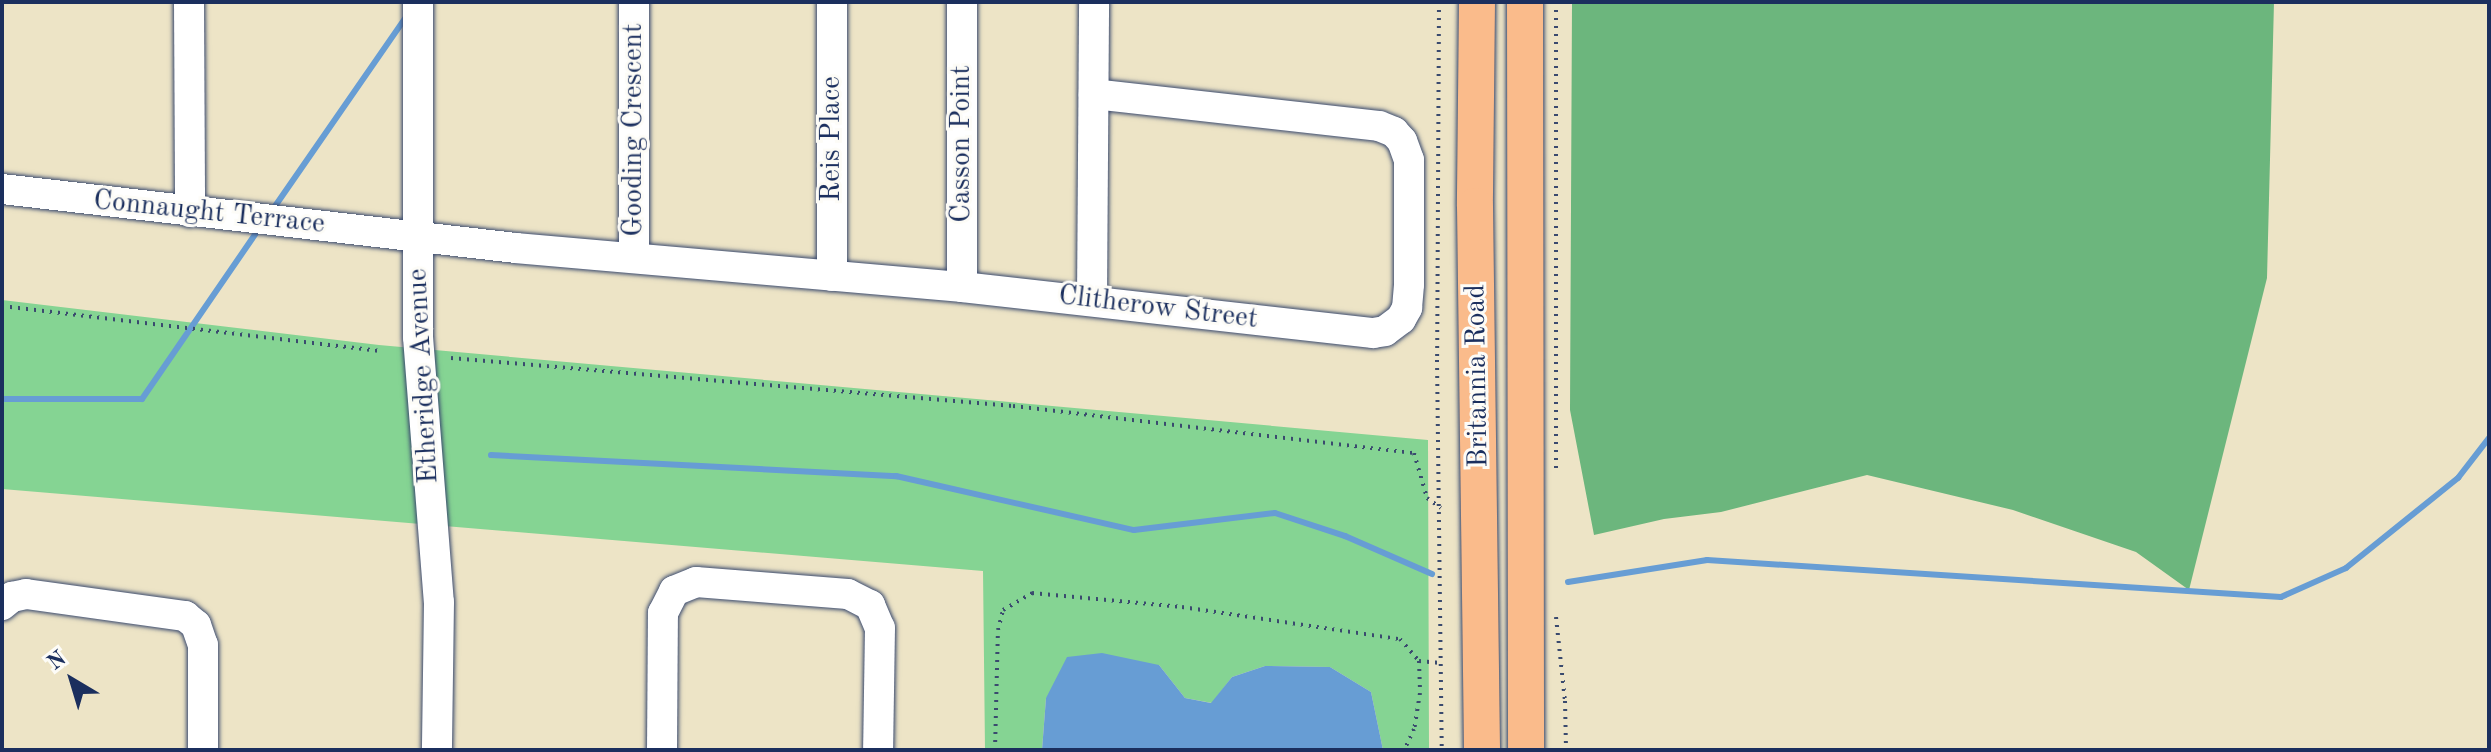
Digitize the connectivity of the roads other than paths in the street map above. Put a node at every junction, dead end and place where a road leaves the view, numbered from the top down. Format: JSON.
{"nodes":[{"id":1,"x":189,"y":2,"type":"edge"},
{"id":2,"x":418,"y":2,"type":"edge"},
{"id":3,"x":634,"y":2,"type":"edge"},
{"id":4,"x":832,"y":2,"type":"edge"},
{"id":5,"x":962,"y":2,"type":"edge"},
{"id":6,"x":1094,"y":2,"type":"edge"},
{"id":7,"x":1477,"y":2,"type":"edge"},
{"id":8,"x":1525,"y":2,"type":"edge"},
{"id":9,"x":1094,"y":94,"type":"junction"},
{"id":10,"x":2,"y":189,"type":"edge"},
{"id":11,"x":190,"y":212,"type":"junction"},
{"id":12,"x":416,"y":236,"type":"junction"},
{"id":13,"x":634,"y":258,"type":"junction"},
{"id":14,"x":832,"y":276,"type":"junction"},
{"id":15,"x":962,"y":287,"type":"junction"},
{"id":16,"x":1092,"y":300,"type":"junction"},
{"id":17,"x":2,"y":605,"type":"edge"},
{"id":18,"x":203,"y":750,"type":"edge"},
{"id":19,"x":437,"y":750,"type":"edge"},
{"id":20,"x":662,"y":750,"type":"edge"},
{"id":21,"x":878,"y":750,"type":"edge"},
{"id":22,"x":1482,"y":750,"type":"edge"},
{"id":23,"x":1526,"y":750,"type":"edge"}],
"edges":[{"from":1,"to":11,"type":"street"},
{"from":2,"to":12,"type":"street","name":"Etheridge Avenue"},
{"from":3,"to":13,"type":"street","name":"Gooding Crescent"},
{"from":4,"to":14,"type":"street","name":"Reis Place"},
{"from":5,"to":15,"type":"street","name":"Casson Point"},
{"from":6,"to":9,"type":"street"},
{"from":7,"to":22,"type":"main road","name":"Britannia Road"},
{"from":8,"to":23,"type":"main road","name":"Britannia Road"},
{"from":9,"to":16,"type":"street"},
{"from":9,"to":16,"type":"street","name":"Clitherow Street"},
{"from":10,"to":11,"type":"street","name":"Connaught Terrace"},
{"from":11,"to":12,"type":"street","name":"Connaught Terrace"},
{"from":12,"to":13,"type":"street","name":"Clitherow Street"},
{"from":12,"to":19,"type":"street","name":"Etheridge Avenue"},
{"from":13,"to":14,"type":"street","name":"Clitherow Street"},
{"from":14,"to":15,"type":"street","name":"Clitherow Street"},
{"from":15,"to":16,"type":"street","name":"Clitherow Street"},
{"from":17,"to":18,"type":"street"},
{"from":20,"to":21,"type":"street"}]}
